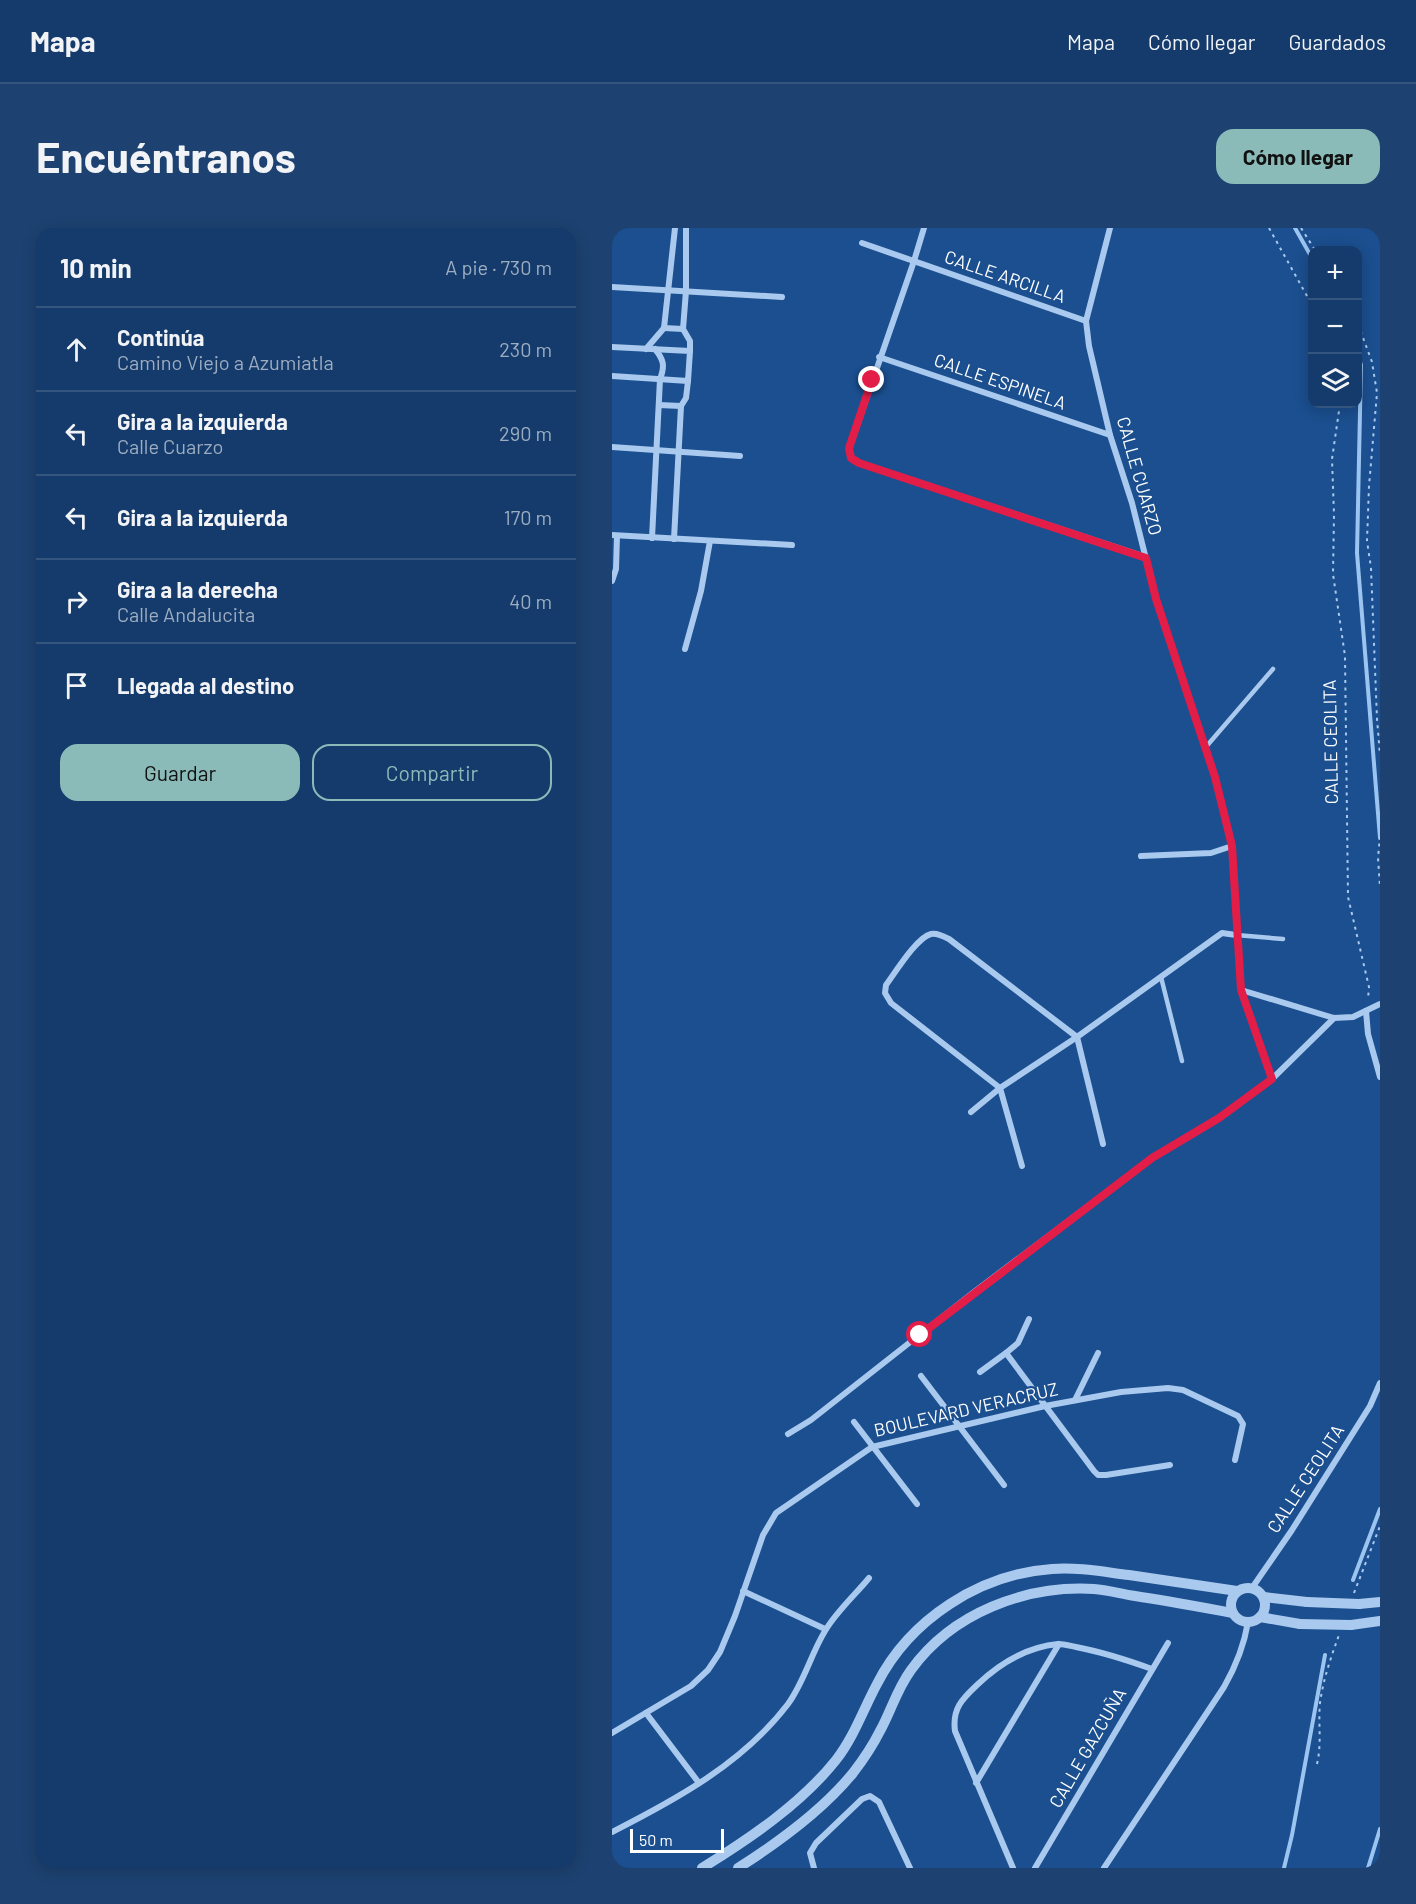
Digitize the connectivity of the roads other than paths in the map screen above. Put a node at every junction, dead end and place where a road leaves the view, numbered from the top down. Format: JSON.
{"nodes":[{"id":1,"x":675,"y":228,"type":"edge"},
{"id":2,"x":686,"y":228,"type":"edge"},
{"id":3,"x":924,"y":228,"type":"edge"},
{"id":4,"x":1110,"y":228,"type":"edge"},
{"id":5,"x":862,"y":243,"type":"dead end"},
{"id":6,"x":914,"y":261,"type":"junction"},
{"id":7,"x":612,"y":286,"type":"edge"},
{"id":8,"x":667,"y":290,"type":"junction"},
{"id":9,"x":686,"y":291,"type":"junction"},
{"id":10,"x":782,"y":297,"type":"dead end"},
{"id":11,"x":1086,"y":321,"type":"junction"},
{"id":12,"x":664,"y":328,"type":"junction"},
{"id":13,"x":683,"y":329,"type":"junction"},
{"id":14,"x":612,"y":347,"type":"edge"},
{"id":15,"x":646,"y":349,"type":"junction"},
{"id":16,"x":655,"y":350,"type":"junction"},
{"id":17,"x":690,"y":351,"type":"junction"},
{"id":18,"x":879,"y":357,"type":"junction"},
{"id":19,"x":612,"y":376,"type":"edge"},
{"id":20,"x":660,"y":379,"type":"junction"},
{"id":21,"x":688,"y":381,"type":"junction"},
{"id":22,"x":659,"y":405,"type":"junction"},
{"id":23,"x":681,"y":406,"type":"junction"},
{"id":24,"x":1110,"y":435,"type":"junction"},
{"id":25,"x":612,"y":447,"type":"edge"},
{"id":26,"x":656,"y":450,"type":"junction"},
{"id":27,"x":678,"y":452,"type":"junction"},
{"id":28,"x":740,"y":456,"type":"dead end"},
{"id":29,"x":615,"y":535,"type":"edge"},
{"id":30,"x":652,"y":538,"type":"junction"},
{"id":31,"x":674,"y":539,"type":"junction"},
{"id":32,"x":710,"y":541,"type":"junction"},
{"id":33,"x":792,"y":545,"type":"dead end"},
{"id":34,"x":1146,"y":558,"type":"junction"},
{"id":35,"x":612,"y":581,"type":"edge"},
{"id":36,"x":685,"y":649,"type":"dead end"},
{"id":37,"x":1273,"y":669,"type":"dead end"},
{"id":38,"x":1204,"y":748,"type":"junction"},
{"id":39,"x":1232,"y":846,"type":"junction"},
{"id":40,"x":1141,"y":856,"type":"dead end"},
{"id":41,"x":1236,"y":935,"type":"junction"},
{"id":42,"x":1283,"y":939,"type":"dead end"},
{"id":43,"x":1161,"y":977,"type":"junction"},
{"id":44,"x":1241,"y":990,"type":"junction"},
{"id":45,"x":1379,"y":1004,"type":"edge"},
{"id":46,"x":1366,"y":1011,"type":"junction"},
{"id":47,"x":1334,"y":1018,"type":"junction"},
{"id":48,"x":1077,"y":1037,"type":"junction"},
{"id":49,"x":1182,"y":1061,"type":"dead end"},
{"id":50,"x":1380,"y":1077,"type":"edge"},
{"id":51,"x":1272,"y":1079,"type":"junction"},
{"id":52,"x":1000,"y":1088,"type":"junction"},
{"id":53,"x":971,"y":1112,"type":"dead end"},
{"id":54,"x":1102,"y":1144,"type":"dead end"},
{"id":55,"x":1022,"y":1166,"type":"dead end"},
{"id":56,"x":1029,"y":1319,"type":"dead end"},
{"id":57,"x":1006,"y":1353,"type":"junction"},
{"id":58,"x":1098,"y":1353,"type":"dead end"},
{"id":59,"x":980,"y":1372,"type":"dead end"},
{"id":60,"x":921,"y":1376,"type":"dead end"},
{"id":61,"x":1380,"y":1383,"type":"edge"},
{"id":62,"x":1075,"y":1400,"type":"junction"},
{"id":63,"x":1045,"y":1406,"type":"junction"},
{"id":64,"x":854,"y":1422,"type":"dead end"},
{"id":65,"x":960,"y":1428,"type":"junction"},
{"id":66,"x":788,"y":1434,"type":"dead end"},
{"id":67,"x":872,"y":1447,"type":"junction"},
{"id":68,"x":1235,"y":1460,"type":"dead end"},
{"id":69,"x":1170,"y":1465,"type":"dead end"},
{"id":70,"x":1004,"y":1485,"type":"dead end"},
{"id":71,"x":916,"y":1504,"type":"dead end"},
{"id":72,"x":869,"y":1578,"type":"dead end"},
{"id":73,"x":1252,"y":1588,"type":"junction"},
{"id":74,"x":743,"y":1591,"type":"junction"},
{"id":75,"x":1237,"y":1592,"type":"junction"},
{"id":76,"x":1264,"y":1596,"type":"junction"},
{"id":77,"x":1380,"y":1602,"type":"edge"},
{"id":78,"x":1233,"y":1613,"type":"junction"},
{"id":79,"x":1260,"y":1617,"type":"junction"},
{"id":80,"x":1248,"y":1622,"type":"junction"},
{"id":81,"x":1380,"y":1622,"type":"edge"},
{"id":82,"x":825,"y":1629,"type":"junction"},
{"id":83,"x":1168,"y":1643,"type":"dead end"},
{"id":84,"x":1059,"y":1644,"type":"junction"},
{"id":85,"x":1152,"y":1669,"type":"junction"},
{"id":86,"x":646,"y":1713,"type":"junction"},
{"id":87,"x":612,"y":1733,"type":"edge"},
{"id":88,"x":821,"y":1776,"type":"junction"},
{"id":89,"x":699,"y":1783,"type":"junction"},
{"id":90,"x":976,"y":1783,"type":"junction"},
{"id":91,"x":836,"y":1790,"type":"junction"},
{"id":92,"x":612,"y":1832,"type":"edge"},
{"id":93,"x":702,"y":1868,"type":"edge"},
{"id":94,"x":738,"y":1868,"type":"edge"},
{"id":95,"x":814,"y":1868,"type":"edge"},
{"id":96,"x":910,"y":1868,"type":"edge"},
{"id":97,"x":1013,"y":1868,"type":"edge"},
{"id":98,"x":1035,"y":1868,"type":"edge"},
{"id":99,"x":1104,"y":1868,"type":"edge"}],
"edges":[{"from":1,"to":8,"type":"street"},
{"from":2,"to":9,"type":"street"},
{"from":3,"to":6,"type":"street"},
{"from":4,"to":11,"type":"street","name":"CALLE CUARZO"},
{"from":5,"to":6,"type":"street","name":"CALLE ARCILLA"},
{"from":6,"to":11,"type":"street","name":"CALLE ARCILLA"},
{"from":6,"to":18,"type":"street"},
{"from":7,"to":8,"type":"street"},
{"from":8,"to":9,"type":"street"},
{"from":8,"to":12,"type":"street"},
{"from":9,"to":10,"type":"street"},
{"from":9,"to":13,"type":"street"},
{"from":11,"to":24,"type":"street","name":"CALLE CUARZO"},
{"from":12,"to":13,"type":"street"},
{"from":12,"to":15,"type":"street"},
{"from":13,"to":17,"type":"street"},
{"from":14,"to":15,"type":"street"},
{"from":15,"to":16,"type":"street"},
{"from":16,"to":17,"type":"street"},
{"from":16,"to":20,"type":"street"},
{"from":17,"to":21,"type":"street"},
{"from":18,"to":24,"type":"street","name":"CALLE ESPINELA"},
{"from":18,"to":34,"type":"street"},
{"from":19,"to":20,"type":"street"},
{"from":20,"to":21,"type":"street"},
{"from":20,"to":22,"type":"street"},
{"from":21,"to":23,"type":"street"},
{"from":22,"to":23,"type":"street"},
{"from":22,"to":26,"type":"street"},
{"from":23,"to":27,"type":"street"},
{"from":24,"to":34,"type":"street","name":"CALLE CUARZO"},
{"from":25,"to":26,"type":"street"},
{"from":26,"to":27,"type":"street"},
{"from":26,"to":30,"type":"street"},
{"from":27,"to":28,"type":"street"},
{"from":27,"to":31,"type":"street"},
{"from":29,"to":30,"type":"street"},
{"from":29,"to":35,"type":"street"},
{"from":30,"to":31,"type":"street"},
{"from":31,"to":32,"type":"street"},
{"from":32,"to":33,"type":"street"},
{"from":32,"to":36,"type":"street"},
{"from":34,"to":38,"type":"street","name":"CALLE CUARZO"},
{"from":37,"to":38,"type":"lane"},
{"from":38,"to":39,"type":"street","name":"CALLE CUARZO"},
{"from":39,"to":40,"type":"street"},
{"from":39,"to":41,"type":"street","name":"CALLE CUARZO"},
{"from":41,"to":42,"type":"lane"},
{"from":41,"to":43,"type":"street"},
{"from":41,"to":44,"type":"street","name":"CALLE CUARZO"},
{"from":43,"to":48,"type":"street"},
{"from":43,"to":49,"type":"lane"},
{"from":44,"to":47,"type":"street"},
{"from":44,"to":51,"type":"street","name":"CALLE CUARZO"},
{"from":45,"to":46,"type":"street"},
{"from":46,"to":47,"type":"street"},
{"from":46,"to":50,"type":"street"},
{"from":47,"to":51,"type":"street"},
{"from":48,"to":52,"type":"street"},
{"from":48,"to":52,"type":"street"},
{"from":48,"to":54,"type":"street"},
{"from":51,"to":66,"type":"street"},
{"from":52,"to":53,"type":"street"},
{"from":52,"to":55,"type":"street"},
{"from":56,"to":57,"type":"street"},
{"from":57,"to":59,"type":"street"},
{"from":57,"to":63,"type":"street"},
{"from":58,"to":62,"type":"street"},
{"from":60,"to":65,"type":"street"},
{"from":61,"to":73,"type":"street","name":"CALLE CEOLITA"},
{"from":62,"to":63,"type":"street","name":"BOULEVARD VERACRUZ"},
{"from":62,"to":68,"type":"street","name":"BOULEVARD VERACRUZ"},
{"from":63,"to":65,"type":"street","name":"BOULEVARD VERACRUZ"},
{"from":63,"to":69,"type":"street"},
{"from":64,"to":67,"type":"street"},
{"from":65,"to":67,"type":"street","name":"BOULEVARD VERACRUZ"},
{"from":65,"to":70,"type":"street"},
{"from":67,"to":71,"type":"street"},
{"from":67,"to":74,"type":"street","name":"BOULEVARD VERACRUZ"},
{"from":72,"to":82,"type":"street"},
{"from":73,"to":75,"type":"street"},
{"from":73,"to":76,"type":"street"},
{"from":74,"to":82,"type":"street"},
{"from":74,"to":86,"type":"street","name":"BOULEVARD VERACRUZ"},
{"from":75,"to":78,"type":"street"},
{"from":75,"to":88,"type":"street"},
{"from":76,"to":77,"type":"street","bridge":true},
{"from":76,"to":79,"type":"street"},
{"from":78,"to":80,"type":"street"},
{"from":78,"to":91,"type":"street"},
{"from":79,"to":80,"type":"street"},
{"from":79,"to":81,"type":"street","bridge":true},
{"from":80,"to":99,"type":"street"},
{"from":82,"to":89,"type":"street"},
{"from":83,"to":85,"type":"street","name":"CALLE GAZCUÑA"},
{"from":84,"to":85,"type":"street"},
{"from":84,"to":90,"type":"street"},
{"from":84,"to":90,"type":"street"},
{"from":85,"to":98,"type":"street","name":"CALLE GAZCUÑA"},
{"from":86,"to":87,"type":"street","name":"BOULEVARD VERACRUZ"},
{"from":86,"to":89,"type":"street"},
{"from":88,"to":91,"type":"street"},
{"from":88,"to":93,"type":"street"},
{"from":89,"to":92,"type":"street"},
{"from":90,"to":97,"type":"street"},
{"from":91,"to":94,"type":"street"},
{"from":95,"to":96,"type":"street"}]}
